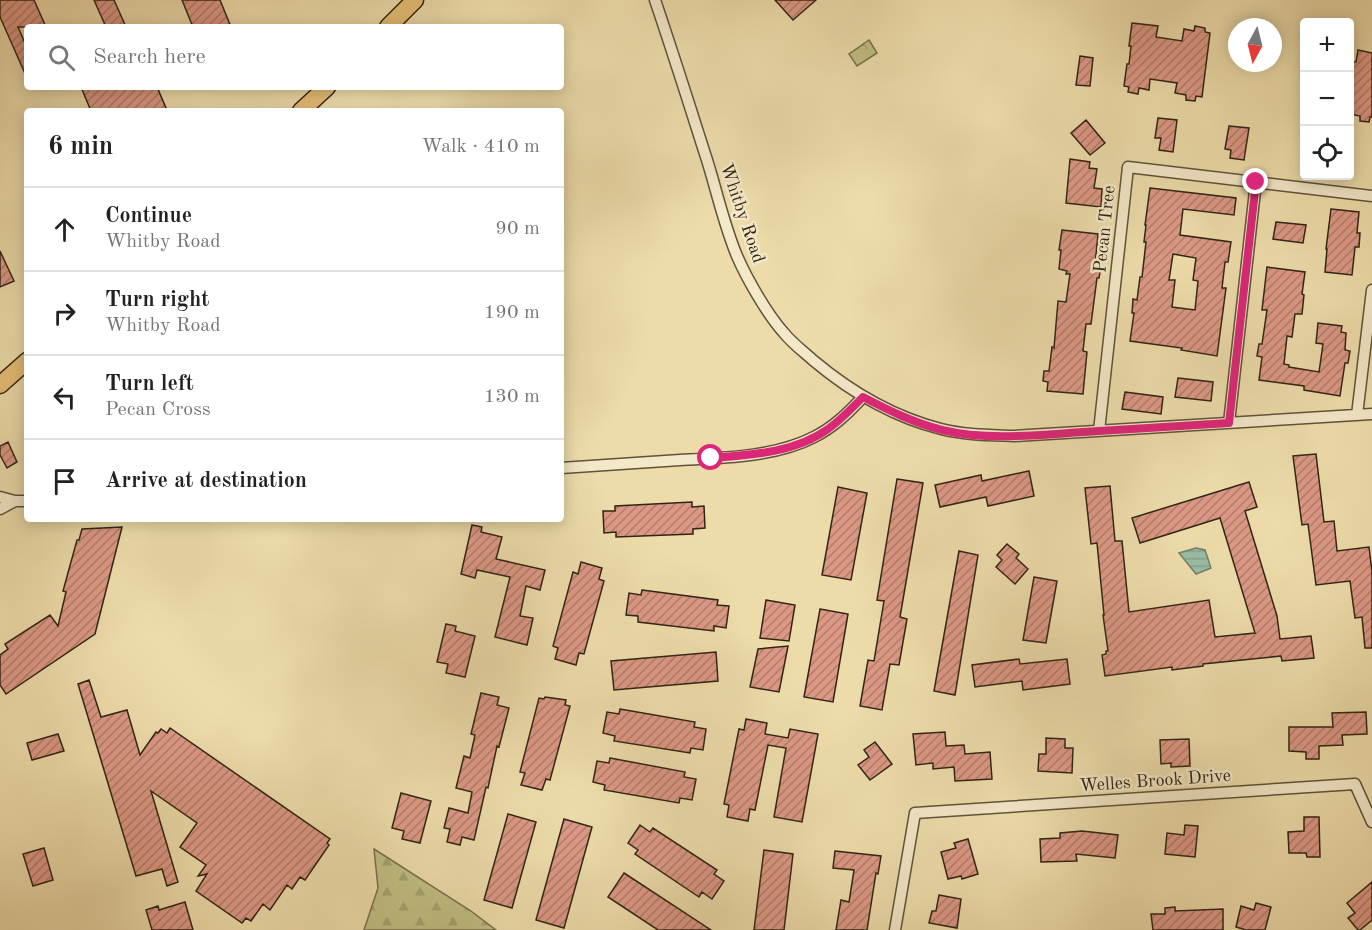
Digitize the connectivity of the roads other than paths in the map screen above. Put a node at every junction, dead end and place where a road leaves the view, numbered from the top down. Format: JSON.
{"nodes":[{"id":1,"x":415,"y":0,"type":"edge"},
{"id":2,"x":655,"y":0,"type":"edge"},
{"id":3,"x":391,"y":24,"type":"edge"},
{"id":4,"x":324,"y":90,"type":"edge"},
{"id":5,"x":304,"y":108,"type":"edge"},
{"id":6,"x":1256,"y":182,"type":"junction"},
{"id":7,"x":1372,"y":196,"type":"edge"},
{"id":8,"x":1372,"y":290,"type":"edge"},
{"id":9,"x":24,"y":364,"type":"edge"},
{"id":10,"x":0,"y":386,"type":"edge"},
{"id":11,"x":863,"y":397,"type":"junction"},
{"id":12,"x":1372,"y":414,"type":"edge"},
{"id":13,"x":1357,"y":415,"type":"junction"},
{"id":14,"x":1229,"y":423,"type":"junction"},
{"id":15,"x":1099,"y":431,"type":"junction"},
{"id":16,"x":564,"y":468,"type":"edge"},
{"id":17,"x":0,"y":497,"type":"edge"},
{"id":18,"x":15,"y":501,"type":"junction"},
{"id":19,"x":24,"y":501,"type":"edge"},
{"id":20,"x":0,"y":509,"type":"edge"},
{"id":21,"x":1372,"y":822,"type":"edge"},
{"id":22,"x":895,"y":930,"type":"edge"}],
"edges":[{"from":1,"to":3,"type":"main road"},
{"from":2,"to":11,"type":"street","name":"Whitby Road"},
{"from":4,"to":5,"type":"main road"},
{"from":6,"to":7,"type":"street","name":"Pecan Tree"},
{"from":6,"to":14,"type":"street"},
{"from":6,"to":15,"type":"street","name":"Pecan Tree"},
{"from":8,"to":13,"type":"street"},
{"from":9,"to":10,"type":"main road"},
{"from":11,"to":15,"type":"street","name":"Whitby Road"},
{"from":11,"to":16,"type":"street"},
{"from":12,"to":13,"type":"street","name":"Whitby Road"},
{"from":13,"to":14,"type":"street","name":"Whitby Road"},
{"from":14,"to":15,"type":"street","name":"Whitby Road"},
{"from":17,"to":18,"type":"street"},
{"from":18,"to":19,"type":"street"},
{"from":18,"to":20,"type":"street"},
{"from":21,"to":22,"type":"street","name":"Welles Brook Drive"}]}
